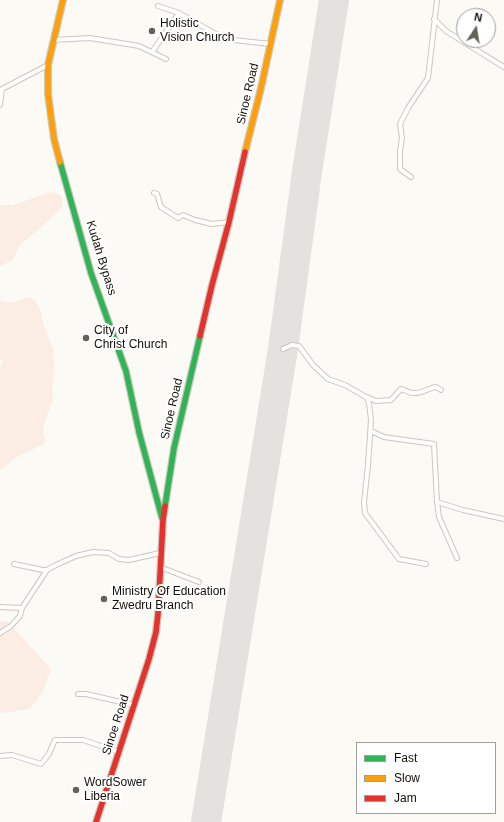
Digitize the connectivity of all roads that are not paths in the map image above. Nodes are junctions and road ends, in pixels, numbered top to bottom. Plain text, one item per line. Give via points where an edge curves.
1 (63, 0) edge
2 (280, 0) edge
3 (437, 0) edge
4 (158, 6) dead end
5 (179, 13) junction
6 (434, 19) junction
7 (53, 40) junction
8 (271, 44) junction
9 (152, 52) junction
10 (166, 58) dead end
11 (48, 65) junction
12 (504, 67) edge
13 (0, 105) edge
14 (411, 177) dead end
15 (154, 193) dead end
16 (229, 222) junction
17 (283, 349) dead end
18 (441, 390) dead end
19 (366, 397) junction
20 (371, 432) junction
21 (438, 502) junction
22 (504, 519) edge
23 (163, 520) junction
24 (160, 553) junction
25 (457, 558) dead end
26 (14, 564) dead end
27 (426, 564) dead end
28 (160, 567) junction
29 (46, 570) junction
30 (199, 582) dead end
31 (0, 607) edge
32 (22, 608) junction
33 (0, 633) edge
34 (78, 694) dead end
35 (134, 705) junction
36 (119, 753) junction
37 (0, 756) edge
38 (96, 822) edge

1 - 7 main road, Kudah Bypass
2 - 8 main road, Sinoe Road
3 - 6 street
4 - 5 street
5 - 8 street via 221,38
5 - 9 street
6 - 12 street via 446,31
6 - 14 street via 428,78 400,124 400,169
7 - 9 street via 90,38 139,46
7 - 11 main road, Kudah Bypass
8 - 16 main road, Sinoe Road
9 - 10 street
11 - 13 street via 2,89
11 - 23 main road, Kudah Bypass via 48,94 54,138 91,273 127,370 139,431
15 - 16 street via 161,207 178,218 183,215 212,224
16 - 23 main road, Sinoe Road via 213,278 170,466
17 - 19 street via 292,345 299,346 313,365 328,379
18 - 19 street via 436,387 412,394 400,389 391,400 376,401
19 - 20 street via 369,403
20 - 21 street via 384,437 434,444
20 - 27 street via 365,513 399,559
21 - 22 street
21 - 25 street via 439,517
23 - 24 main road, Sinoe Road
24 - 28 main road, Sinoe Road
24 - 29 street via 129,560 119,559 109,553 93,552 76,556
26 - 29 street
28 - 30 street
28 - 35 main road, Sinoe Road via 156,632
29 - 32 street
31 - 32 street
32 - 33 street via 16,622
34 - 35 street
35 - 36 main road, Sinoe Road
36 - 37 street via 83,740 55,740 41,764 12,755
36 - 38 main road, Sinoe Road

